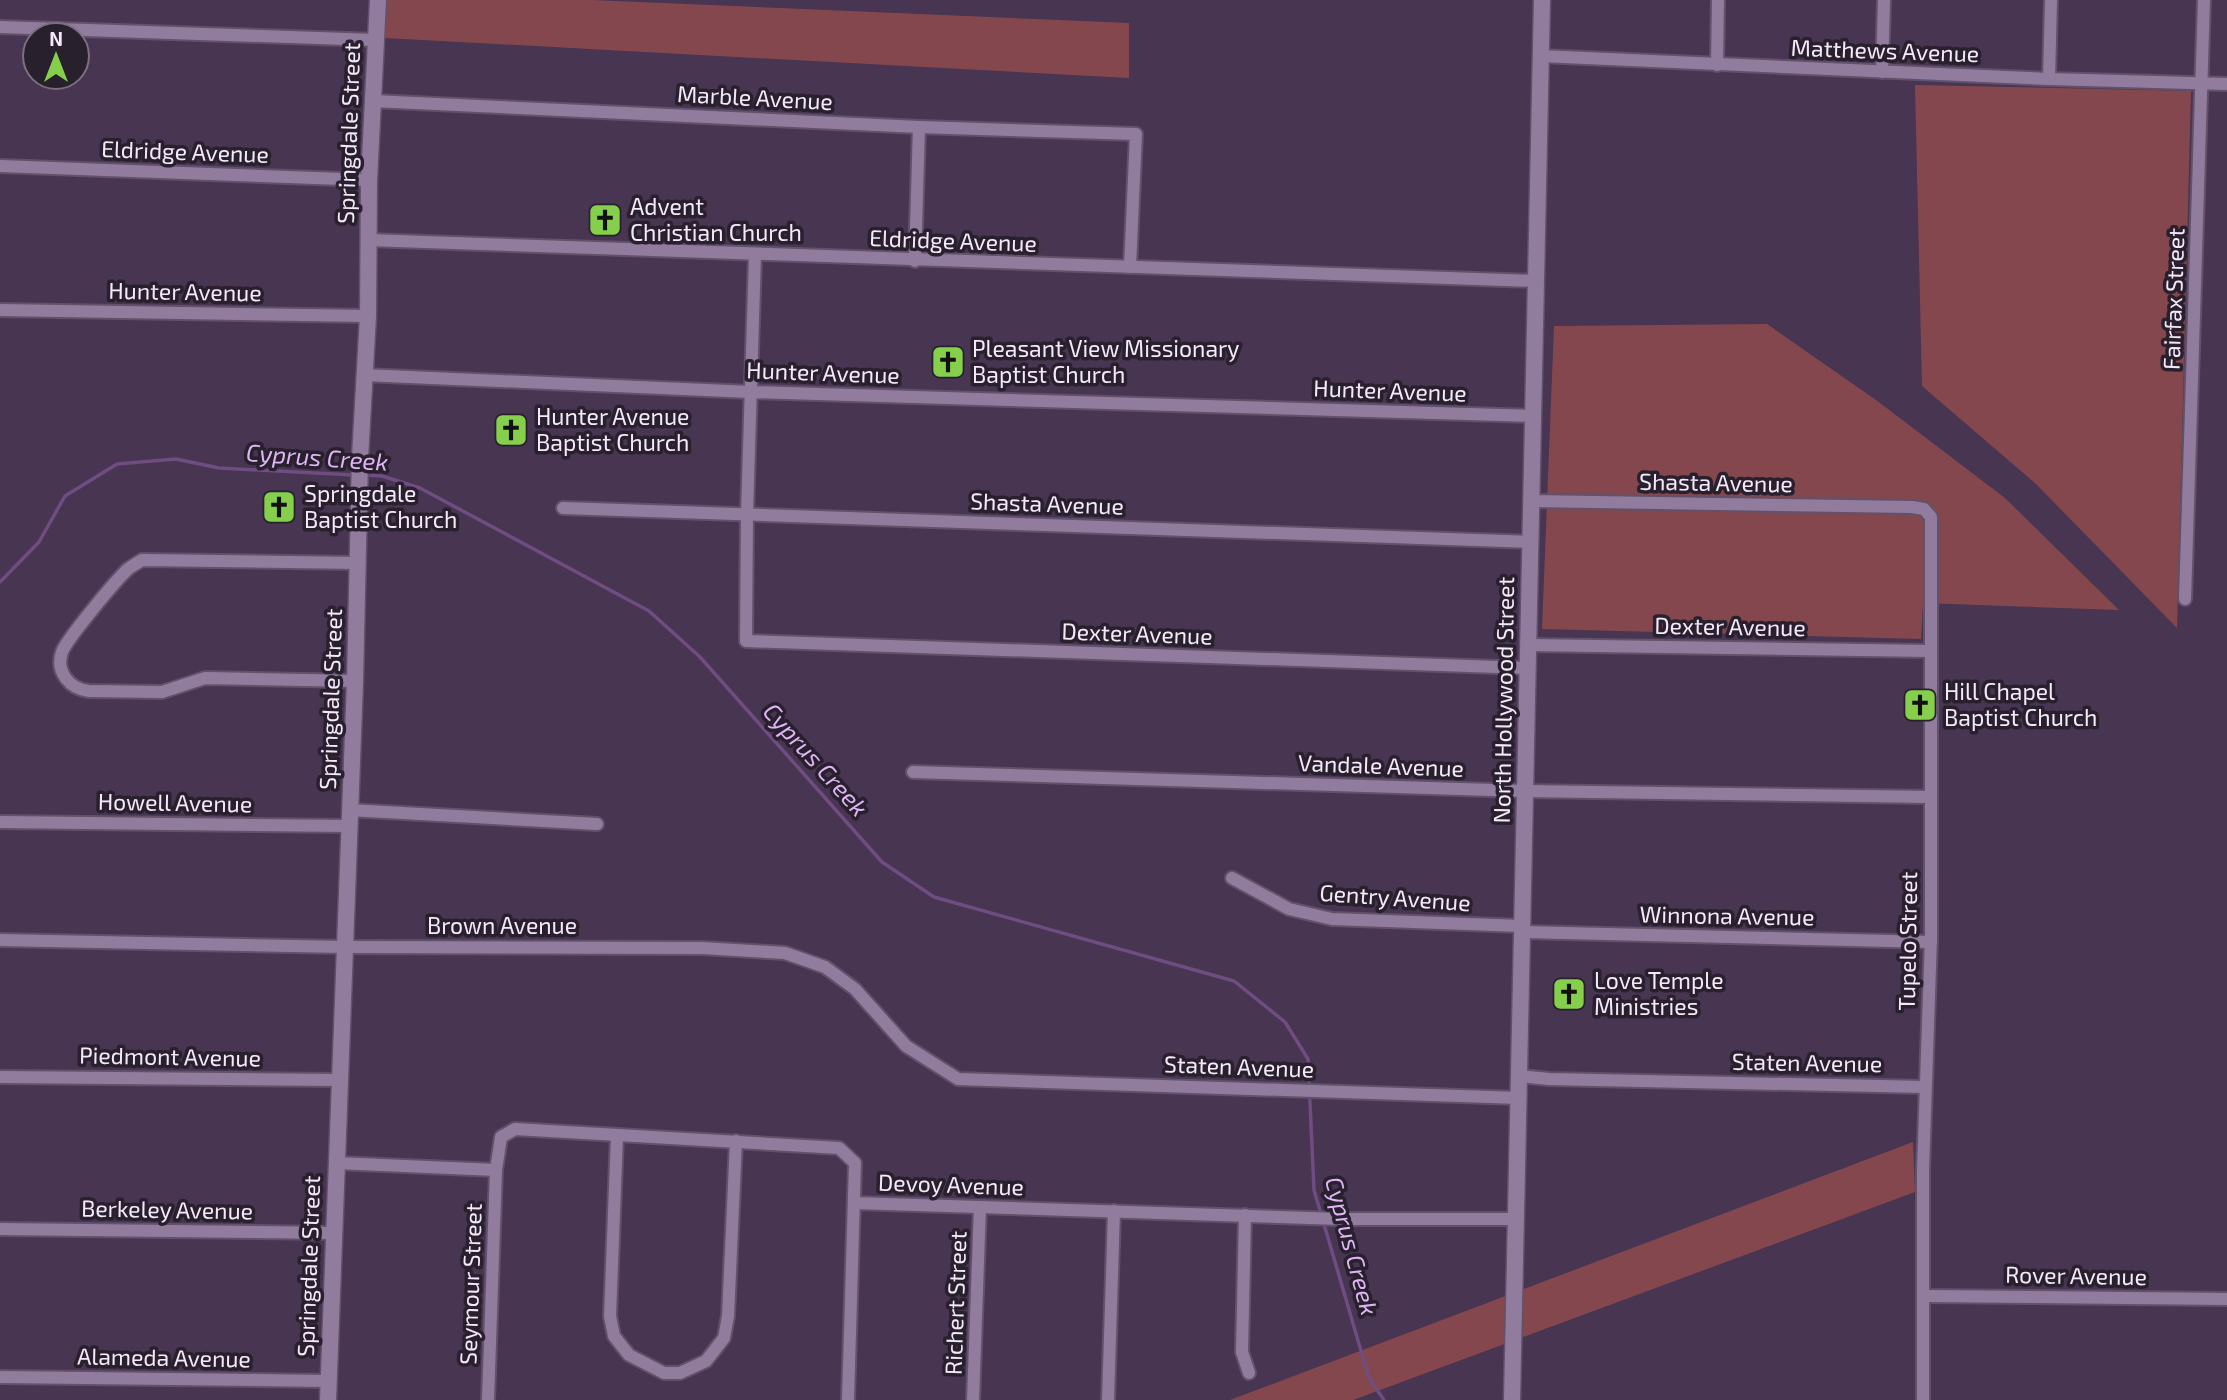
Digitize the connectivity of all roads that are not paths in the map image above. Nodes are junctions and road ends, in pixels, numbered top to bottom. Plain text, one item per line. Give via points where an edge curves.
1 (378, 0) edge
2 (1542, 0) edge
3 (1718, 0) edge
4 (1884, 0) edge
5 (2052, 0) edge
6 (2204, 0) edge
7 (0, 27) edge
8 (375, 40) junction
9 (1541, 57) junction
10 (1717, 65) junction
11 (1882, 72) junction
12 (2049, 79) junction
13 (2202, 83) junction
14 (2227, 84) edge
15 (373, 101) junction
16 (919, 127) junction
17 (0, 166) edge
18 (369, 180) junction
19 (369, 240) junction
20 (755, 255) junction
21 (915, 261) junction
22 (1130, 267) junction
23 (1535, 281) junction
24 (0, 310) edge
25 (368, 316) junction
26 (364, 375) junction
27 (751, 392) junction
28 (1533, 416) junction
29 (1531, 501) junction
30 (1900, 506) joint
31 (563, 508) dead end
32 (747, 514) junction
33 (1530, 542) junction
34 (358, 563) junction
35 (2185, 599) dead end
36 (1528, 645) junction
37 (1930, 651) junction
38 (1528, 668) junction
39 (355, 681) junction
40 (913, 772) dead end
41 (1524, 791) junction
42 (1931, 797) junction
43 (349, 818) junction
44 (0, 822) edge
45 (597, 824) dead end
46 (1232, 878) dead end
47 (1522, 929) junction
48 (0, 940) edge
49 (1931, 942) junction
50 (344, 947) junction
51 (1520, 1076) junction
52 (0, 1077) edge
53 (958, 1079) joint
54 (340, 1080) junction
55 (1925, 1087) junction
56 (1519, 1098) junction
57 (617, 1136) junction
58 (736, 1141) junction
59 (336, 1163) junction
60 (496, 1170) junction
61 (855, 1203) junction
62 (980, 1207) junction
63 (1114, 1211) junction
64 (1245, 1215) junction
65 (1516, 1220) junction
66 (0, 1229) edge
67 (333, 1233) junction
68 (1924, 1296) junction
69 (2227, 1299) edge
70 (1249, 1373) dead end
71 (0, 1377) edge
72 (328, 1381) junction
73 (328, 1400) edge
74 (488, 1400) edge
75 (848, 1400) edge
76 (974, 1400) edge
77 (1108, 1400) edge
78 (1513, 1400) edge
79 (1923, 1400) edge

1 - 8 main road, Springdale Street
2 - 9 main road, North Hollywood Street
3 - 10 street
4 - 11 street
5 - 12 street
6 - 13 street, Fairfax Street
7 - 8 street
8 - 15 main road, Springdale Street
9 - 10 street, Matthews Avenue
9 - 23 main road, North Hollywood Street
10 - 11 street, Matthews Avenue
11 - 12 street, Matthews Avenue
12 - 13 street, Matthews Avenue
13 - 14 street, Matthews Avenue
13 - 35 street, Fairfax Street
15 - 16 street, Marble Avenue
15 - 18 main road, Springdale Street
16 - 21 street
16 - 22 street, Marble Avenue via 1136,134
17 - 18 street, Eldridge Avenue
18 - 19 main road, Springdale Street
19 - 20 street, Eldridge Avenue
19 - 25 main road, Springdale Street
20 - 21 street, Eldridge Avenue
20 - 27 street
21 - 22 street, Eldridge Avenue
22 - 23 street, Eldridge Avenue
23 - 28 main road, North Hollywood Street
24 - 25 street, Hunter Avenue
25 - 26 main road, Springdale Street
26 - 27 street, Hunter Avenue
26 - 34 main road, Springdale Street
27 - 28 street, Hunter Avenue
27 - 32 street
28 - 29 main road, North Hollywood Street
29 - 30 street, Shasta Avenue
29 - 33 main road, North Hollywood Street
30 - 37 street, Tupelo Street via 1924,509 1933,523
31 - 32 street, Shasta Avenue
32 - 33 street, Shasta Avenue
32 - 38 street, Dexter Avenue via 746,641
33 - 36 main road, North Hollywood Street
34 - 39 main road, Springdale Street
34 - 39 street via 142,561 121,576 61,656 61,670 69,684 89,691 162,692 205,678
36 - 37 street, Dexter Avenue
36 - 38 main road, North Hollywood Street
37 - 42 street, Tupelo Street
38 - 41 main road, North Hollywood Street
39 - 43 main road, Springdale Street
40 - 41 street, Vandale Avenue
41 - 42 street, Vandale Avenue
41 - 47 main road, North Hollywood Street
42 - 49 street, Tupelo Street
43 - 44 street, Howell Avenue
43 - 45 street, Howell Avenue
43 - 50 main road, Springdale Street
46 - 47 street, Gentry Avenue via 1289,909 1332,919
47 - 49 street, Winnona Avenue
47 - 51 main road, North Hollywood Street
48 - 50 street, Brown Avenue
49 - 55 street, Tupelo Street
50 - 53 street, Brown Avenue via 702,948 785,953 835,974 855,989 906,1046
50 - 54 main road, Springdale Street
51 - 55 street, Staten Avenue
51 - 56 main road, North Hollywood Street
52 - 54 street, Piedmont Avenue
53 - 56 street, Staten Avenue
54 - 59 main road, Springdale Street
55 - 68 street, Tupelo Street
56 - 65 main road, North Hollywood Street
57 - 58 street, Devoy Avenue
57 - 58 street via 610,1316 614,1336 629,1355 664,1373 680,1373 706,1361 724,1338
57 - 60 street, Devoy Avenue via 515,1129 500,1137
58 - 61 street, Devoy Avenue via 839,1148 855,1163
59 - 60 street
59 - 67 main road, Springdale Street
60 - 74 street, Seymour Street
61 - 62 street, Devoy Avenue
61 - 75 street
62 - 63 street, Devoy Avenue
62 - 76 street, Richert Street
63 - 64 street, Devoy Avenue
63 - 77 street
64 - 65 street, Devoy Avenue
64 - 70 street via 1242,1352
65 - 78 main road, North Hollywood Street
66 - 67 street, Berkeley Avenue
67 - 72 main road, Springdale Street
68 - 69 street, Rover Avenue
68 - 79 street, Tupelo Street
71 - 72 street, Alameda Avenue
72 - 73 main road, Springdale Street

